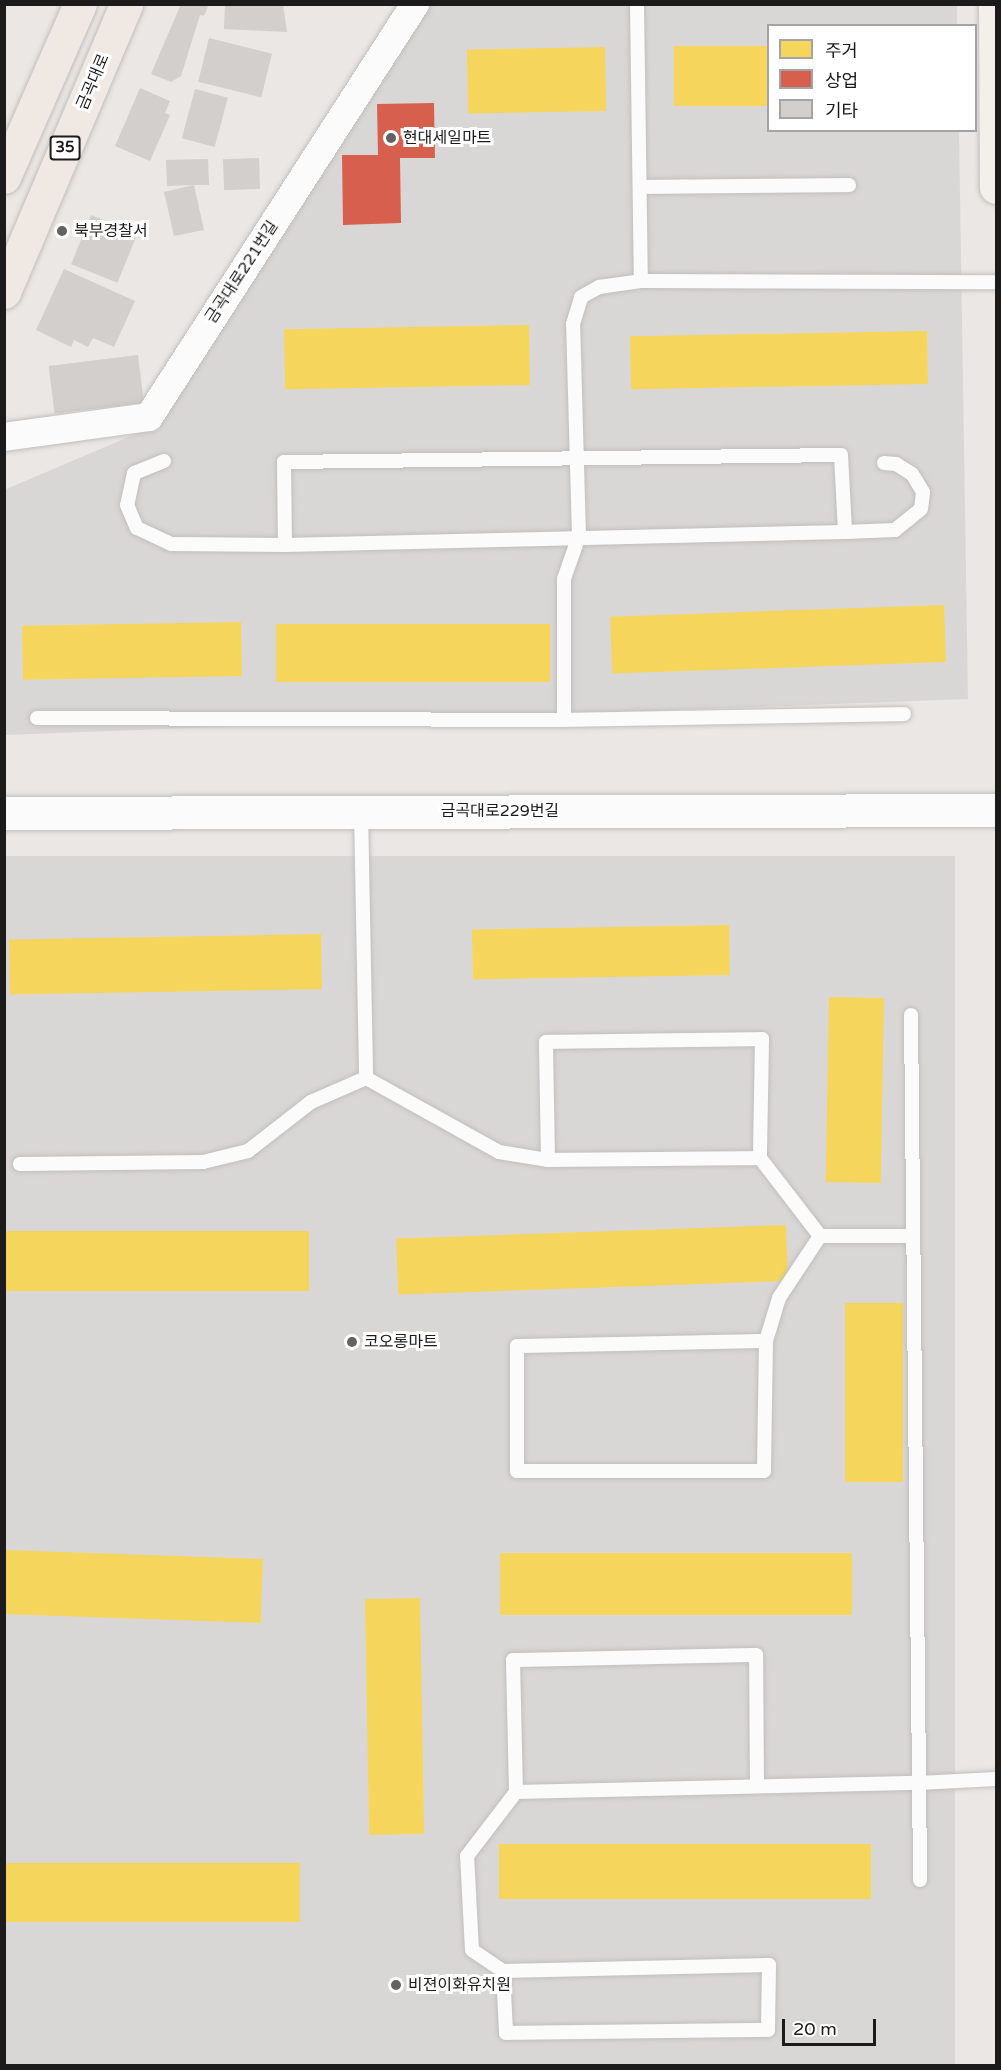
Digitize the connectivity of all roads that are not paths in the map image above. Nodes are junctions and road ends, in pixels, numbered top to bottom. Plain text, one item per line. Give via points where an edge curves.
1 (80, 4) edge
2 (126, 4) edge
3 (414, 4) edge
4 (637, 4) edge
5 (996, 7) edge
6 (4, 177) edge
7 (849, 185) dead end
8 (640, 187) junction
9 (996, 187) edge
10 (641, 280) junction
11 (996, 282) edge
12 (4, 292) edge
13 (4, 437) edge
14 (577, 460) junction
15 (165, 461) dead end
16 (884, 463) dead end
17 (845, 532) junction
18 (579, 536) junction
19 (285, 545) junction
20 (904, 714) dead end
21 (37, 718) dead end
22 (564, 720) junction
23 (996, 810) edge
24 (361, 812) junction
25 (4, 813) edge
26 (911, 1015) dead end
27 (366, 1078) junction
28 (760, 1158) junction
29 (548, 1160) junction
30 (20, 1164) dead end
31 (820, 1236) junction
32 (910, 1236) junction
33 (766, 1341) junction
34 (996, 1779) edge
35 (919, 1783) junction
36 (757, 1786) junction
37 (516, 1792) junction
38 (920, 1880) dead end
39 (503, 1971) junction

1 - 6 main road, 35
2 - 12 main road, 금곡대로 / 35
3 - 13 street, 금곡대로221번길 via 149,417
4 - 8 lane
5 - 9 main road
7 - 8 lane
8 - 10 lane
10 - 11 lane
10 - 14 lane via 599,287 581,297 573,324
14 - 17 lane via 841,455
14 - 18 lane
14 - 19 lane via 284,462
15 - 19 lane via 134,473 127,505 137,528 172,544
16 - 17 lane via 896,464 912,474 922,492 921,509 895,530
17 - 18 lane
18 - 19 lane
18 - 22 lane via 564,579
20 - 22 lane
21 - 22 lane
23 - 24 street, 금곡대로229번길
24 - 25 street, 금곡대로229번길
24 - 27 lane
26 - 32 lane
27 - 29 lane via 499,1152
27 - 30 lane via 311,1102 248,1151 203,1162
28 - 29 lane
28 - 29 lane via 762,1039 546,1042
28 - 31 lane
31 - 32 lane
31 - 33 lane via 779,1298
32 - 35 lane
33 - 33 lane via 764,1471 517,1471 517,1346
34 - 35 lane
35 - 36 lane
35 - 38 lane
36 - 37 lane
36 - 37 lane via 756,1654 513,1660
37 - 39 lane via 467,1856 472,1950
39 - 39 lane via 769,1965 768,2030 506,2033

